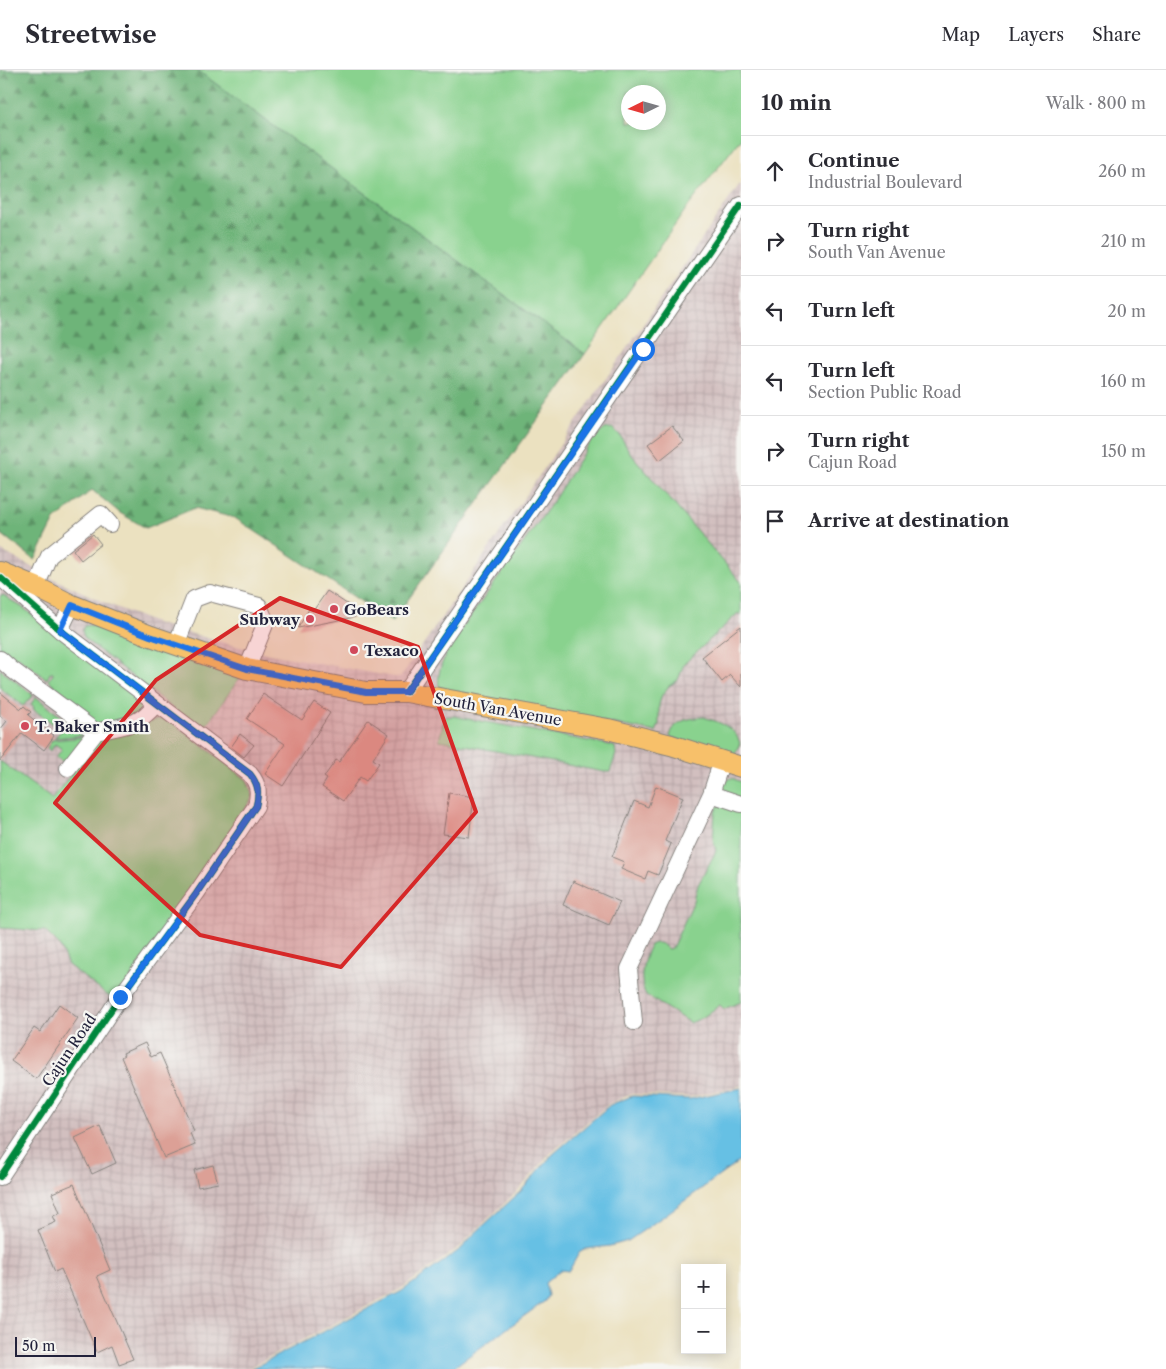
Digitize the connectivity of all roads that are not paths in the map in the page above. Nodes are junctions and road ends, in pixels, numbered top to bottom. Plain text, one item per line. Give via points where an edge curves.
1 (741, 205) edge
2 (110, 524) dead end
3 (0, 572) edge
4 (0, 577) edge
5 (36, 586) junction
6 (72, 605) junction
7 (60, 630) junction
8 (176, 645) junction
9 (0, 658) edge
10 (247, 669) junction
11 (406, 692) junction
12 (156, 704) junction
13 (96, 732) junction
14 (722, 760) junction
15 (741, 767) edge
16 (68, 768) dead end
17 (711, 794) junction
18 (741, 804) edge
19 (634, 1022) dead end
20 (0, 1177) edge

1 - 11 street
2 - 5 street via 101,514 49,556
3 - 5 main road, South Van Avenue
4 - 7 street
5 - 6 main road, South Van Avenue
6 - 7 street
6 - 8 main road, South Van Avenue
7 - 12 street
8 - 10 main road, South Van Avenue
8 - 10 street via 194,599 210,593 258,606 266,622
9 - 13 street via 11,670
10 - 11 main road, South Van Avenue via 366,692
11 - 14 main road, South Van Avenue via 608,729
12 - 13 street via 145,717 132,724
12 - 20 street, Cajun Road via 250,774 259,790 256,806 120,997
13 - 16 street
14 - 15 main road, South Van Avenue
14 - 17 street
17 - 18 street
17 - 19 street via 629,969

